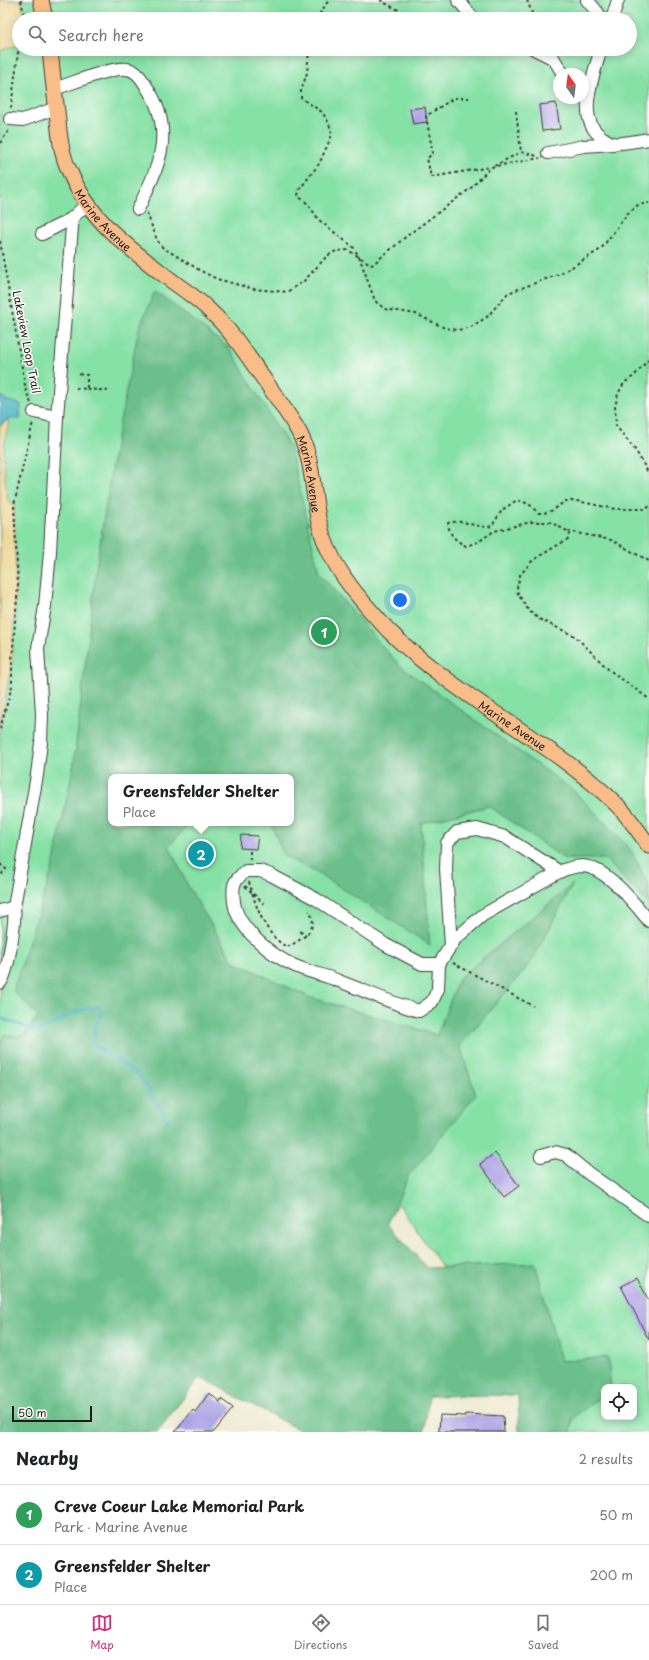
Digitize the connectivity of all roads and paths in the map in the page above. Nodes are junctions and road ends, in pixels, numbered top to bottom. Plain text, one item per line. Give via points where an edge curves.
1 (21, 0) edge
2 (41, 0) edge
3 (329, 0) edge
4 (380, 0) edge
5 (458, 0) edge
6 (527, 0) edge
7 (587, 0) edge
8 (618, 0) edge
9 (24, 12) edge
10 (44, 12) edge
11 (321, 12) edge
12 (407, 12) edge
13 (468, 12) edge
14 (532, 12) edge
15 (596, 12) edge
16 (614, 12) edge
17 (18, 56) edge
18 (51, 56) edge
19 (308, 56) edge
20 (548, 56) edge
21 (598, 56) edge
22 (559, 68) edge
23 (54, 89) junction
24 (469, 98) dead end
25 (56, 108) junction
26 (516, 111) dead end
27 (10, 119) junction
28 (593, 128) junction
29 (649, 139) edge
30 (0, 143) edge
31 (613, 144) junction
32 (584, 146) junction
33 (522, 152) junction
34 (548, 153) dead end
35 (491, 167) junction
36 (649, 203) edge
37 (88, 204) junction
38 (138, 208) joint
39 (71, 220) junction
40 (42, 234) dead end
41 (0, 241) edge
42 (357, 255) junction
43 (649, 359) edge
44 (77, 374) dead end
45 (76, 388) dead end
46 (87, 389) junction
47 (111, 391) dead end
48 (34, 412) junction
49 (57, 417) junction
50 (649, 474) edge
51 (649, 506) edge
52 (567, 531) junction
53 (649, 561) edge
54 (649, 699) edge
55 (0, 729) edge
56 (649, 846) edge
57 (250, 849) dead end
58 (0, 864) edge
59 (250, 871) junction
60 (560, 872) junction
61 (0, 876) edge
62 (238, 877) junction
63 (252, 894) junction
64 (264, 904) dead end
65 (14, 907) junction
66 (0, 911) edge
67 (309, 911) dead end
68 (649, 921) edge
69 (300, 931) dead end
70 (306, 936) junction
71 (451, 945) junction
72 (441, 961) junction
73 (0, 983) edge
74 (533, 1006) dead end
75 (541, 1156) dead end
76 (649, 1216) edge

1 - 9 path
2 - 10 main road
3 - 11 path
4 - 12 path
5 - 13 street
6 - 14 path
7 - 15 street
8 - 16 street
17 - 27 path
18 - 23 main road, Marine Avenue
19 - 42 path via 301,98 322,112 329,123 332,135 318,164 299,190 298,196 308,204 319,220 354,248
20 - 22 street via 554,59
21 - 28 street via 587,100 588,116
23 - 25 main road, Marine Avenue
23 - 38 street via 122,68 134,71 143,80 157,108 162,126 163,145 158,164
24 - 35 path via 454,98 426,116 432,154 427,158 430,174 431,177
25 - 27 street via 23,120
25 - 37 main road, Marine Avenue via 65,161
26 - 33 path
27 - 30 path via 8,132
28 - 31 street via 597,134
28 - 32 street via 593,134
29 - 31 street
31 - 32 street
32 - 34 street
33 - 35 path
33 - 35 path via 544,158
35 - 42 path via 472,188 372,265
36 - 42 path via 638,205 628,213 600,249 562,273 508,293 487,317 471,327 458,330 445,328 416,314 385,310 375,301
37 - 39 street
37 - 56 main road, Marine Avenue via 114,236 207,307 242,346 299,430 311,467 318,518 325,544 336,566 353,590 391,633 424,663 592,783 618,807
38 - 42 path via 146,211 156,240 162,247 201,272 254,289 287,292 304,281 327,256 336,251 348,250
39 - 40 street
39 - 49 street
41 - 48 path, Lakeview Loop Trail via 26,391
43 - 50 path via 624,383 615,407 616,426 636,451
44 - 46 path via 87,375
45 - 46 path
46 - 47 path
48 - 49 street
48 - 55 path via 14,505 18,585 12,686
49 - 65 street via 50,552 38,648 41,743
51 - 52 path via 647,509 615,509 564,500 544,514 517,500 502,510 492,526 486,528 467,522 448,523 455,540 466,546 478,542 494,531 531,522 550,522
52 - 53 path via 611,540
52 - 54 path via 570,537 568,540 533,560 520,575 518,594 529,611 575,636 608,669
57 - 59 path
58 - 61 path via 6,869
59 - 62 street
59 - 63 path
59 - 72 street via 271,875 316,899 386,946 422,964
60 - 68 street via 583,866 593,869 626,893
60 - 71 street via 483,915
60 - 71 street via 505,837 476,829 457,832 447,843 446,869
62 - 63 path
62 - 72 street via 232,887 234,905 243,925 267,948 294,966 419,1011 432,1002 438,989
63 - 64 path
63 - 70 path via 263,921 280,944 287,947
65 - 66 street
65 - 73 street via 8,961 5,976
67 - 70 path via 313,917 312,927
69 - 70 path
71 - 72 street
72 - 74 path
75 - 76 street via 555,1152 566,1155

